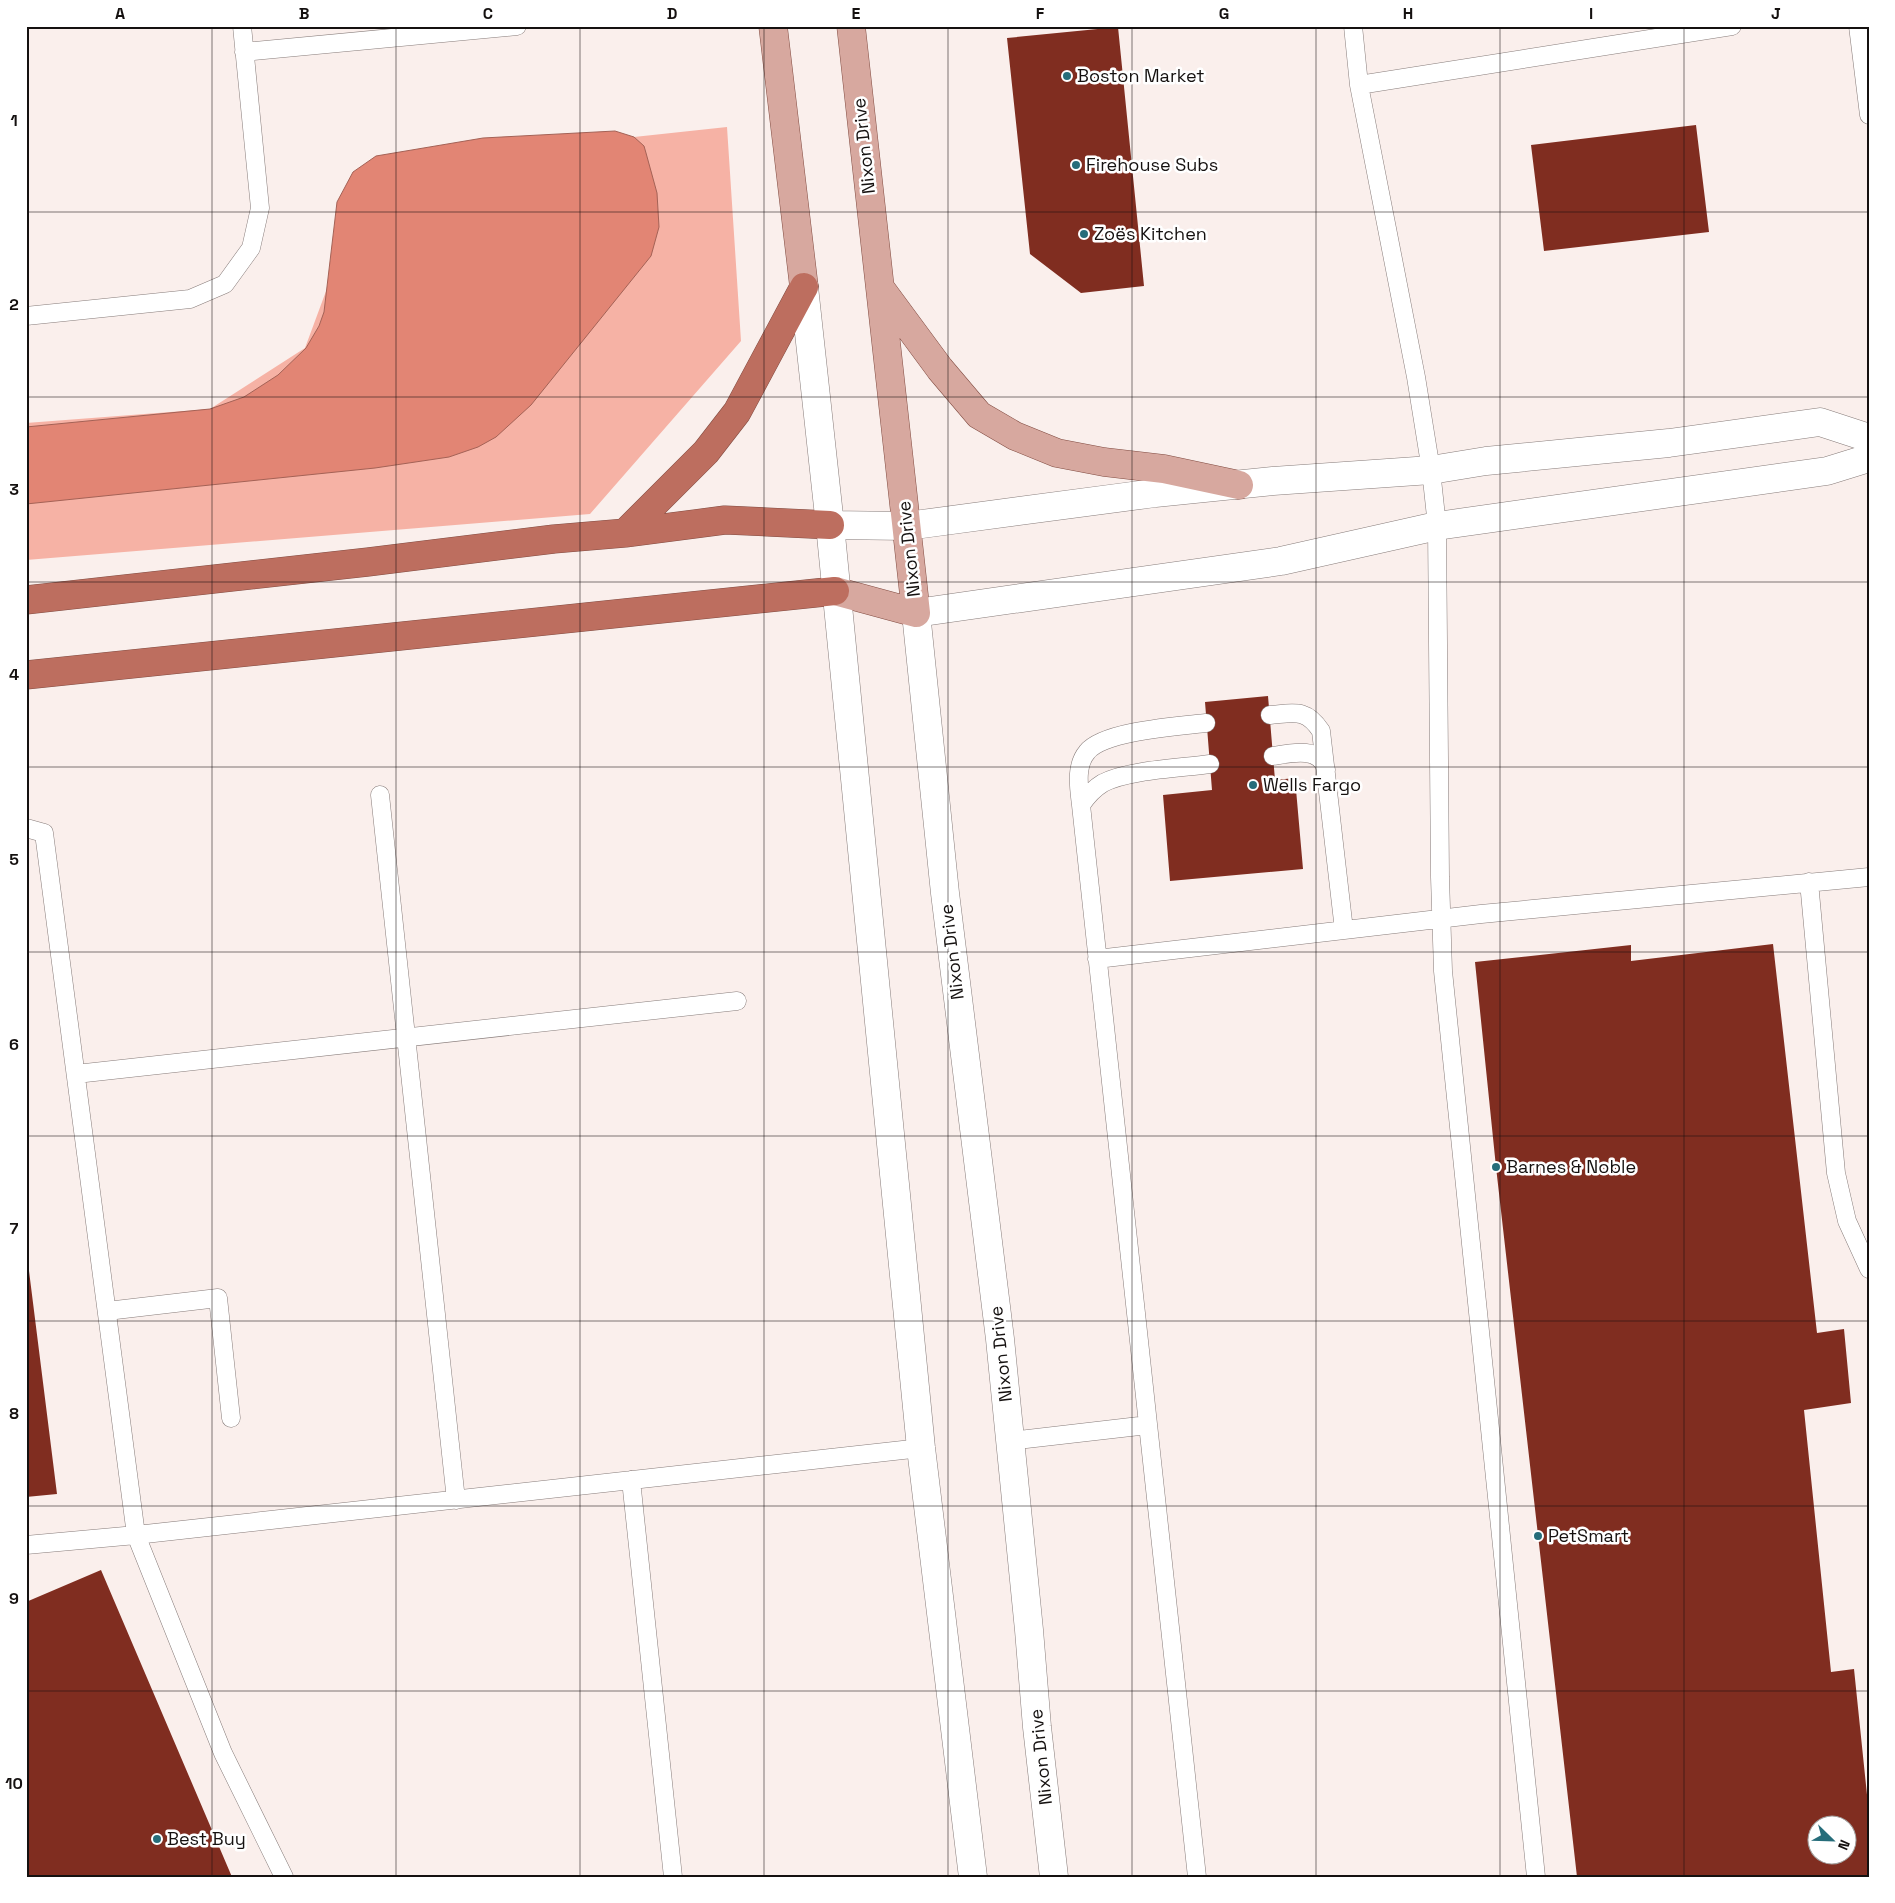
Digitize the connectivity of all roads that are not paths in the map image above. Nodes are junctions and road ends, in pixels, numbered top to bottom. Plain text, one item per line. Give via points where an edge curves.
1 (242, 26) edge
2 (517, 26) edge
3 (773, 26) edge
4 (851, 26) edge
5 (1353, 26) edge
6 (1732, 26) edge
7 (1858, 26) edge
8 (244, 52) junction
9 (1359, 85) junction
10 (1869, 115) edge
11 (804, 287) junction
12 (879, 287) junction
13 (26, 316) edge
14 (1869, 438) edge
15 (1869, 458) edge
16 (1431, 470) junction
17 (1239, 485) junction
18 (830, 524) junction
19 (907, 526) junction
20 (1437, 526) junction
21 (626, 533) junction
22 (835, 591) junction
23 (26, 600) edge
24 (916, 613) junction
25 (26, 675) edge
26 (1270, 715) dead end
27 (1206, 723) dead end
28 (1273, 756) dead end
29 (1210, 764) dead end
30 (1328, 780) junction
31 (380, 796) dead end
32 (1082, 811) junction
33 (26, 828) edge
34 (1869, 877) edge
35 (1809, 882) junction
36 (1442, 919) junction
37 (1344, 930) junction
38 (1097, 959) junction
39 (737, 1001) dead end
40 (406, 1037) junction
41 (76, 1074) junction
42 (1869, 1269) edge
43 (107, 1311) junction
44 (231, 1418) dead end
45 (1148, 1425) junction
46 (1010, 1441) junction
47 (922, 1448) junction
48 (631, 1480) junction
49 (456, 1500) junction
50 (136, 1535) junction
51 (26, 1545) edge
52 (284, 1877) edge
53 (673, 1877) edge
54 (973, 1877) edge
55 (1054, 1877) edge
56 (1197, 1877) edge
57 (1536, 1877) edge

1 - 8 lane
2 - 8 lane
3 - 11 main road
4 - 12 main road, Nixon Drive
5 - 9 lane
6 - 9 lane
7 - 10 lane
8 - 13 lane via 260,208 250,248 225,284 190,299
9 - 16 lane
11 - 18 street
11 - 21 highway via 737,412 706,452
12 - 17 main road via 940,370 979,415 1014,436 1056,453 1164,469
12 - 19 main road, Nixon Drive
14 - 16 street via 1820,422
15 - 20 street via 1827,471
16 - 17 street
16 - 20 lane
17 - 19 street
18 - 19 street
18 - 21 highway via 725,520
18 - 22 street
19 - 24 main road, Nixon Drive
20 - 24 street via 1281,561
20 - 36 lane
21 - 23 highway
22 - 24 main road
22 - 25 highway
22 - 47 street
24 - 46 street, Nixon Drive via 945,893
26 - 30 lane via 1296,712 1316,723 1321,731
27 - 32 lane via 1124,734 1101,742 1087,752 1080,768
28 - 30 lane via 1306,752 1320,758
29 - 32 lane via 1121,777 1104,783 1089,793
30 - 37 lane
31 - 40 lane
32 - 38 lane
33 - 41 lane via 44,833
34 - 35 lane
35 - 36 lane
35 - 42 lane via 1836,1173 1847,1221
36 - 37 lane
36 - 57 lane via 1445,990
37 - 38 lane
38 - 45 lane
39 - 40 lane
40 - 41 lane
40 - 49 lane
41 - 43 lane
43 - 44 lane via 218,1298
43 - 50 lane
45 - 46 lane
45 - 56 lane
46 - 55 street, Nixon Drive
47 - 48 lane
47 - 54 street
48 - 49 lane
48 - 53 lane
49 - 50 lane
50 - 51 lane
50 - 52 lane via 224,1752

